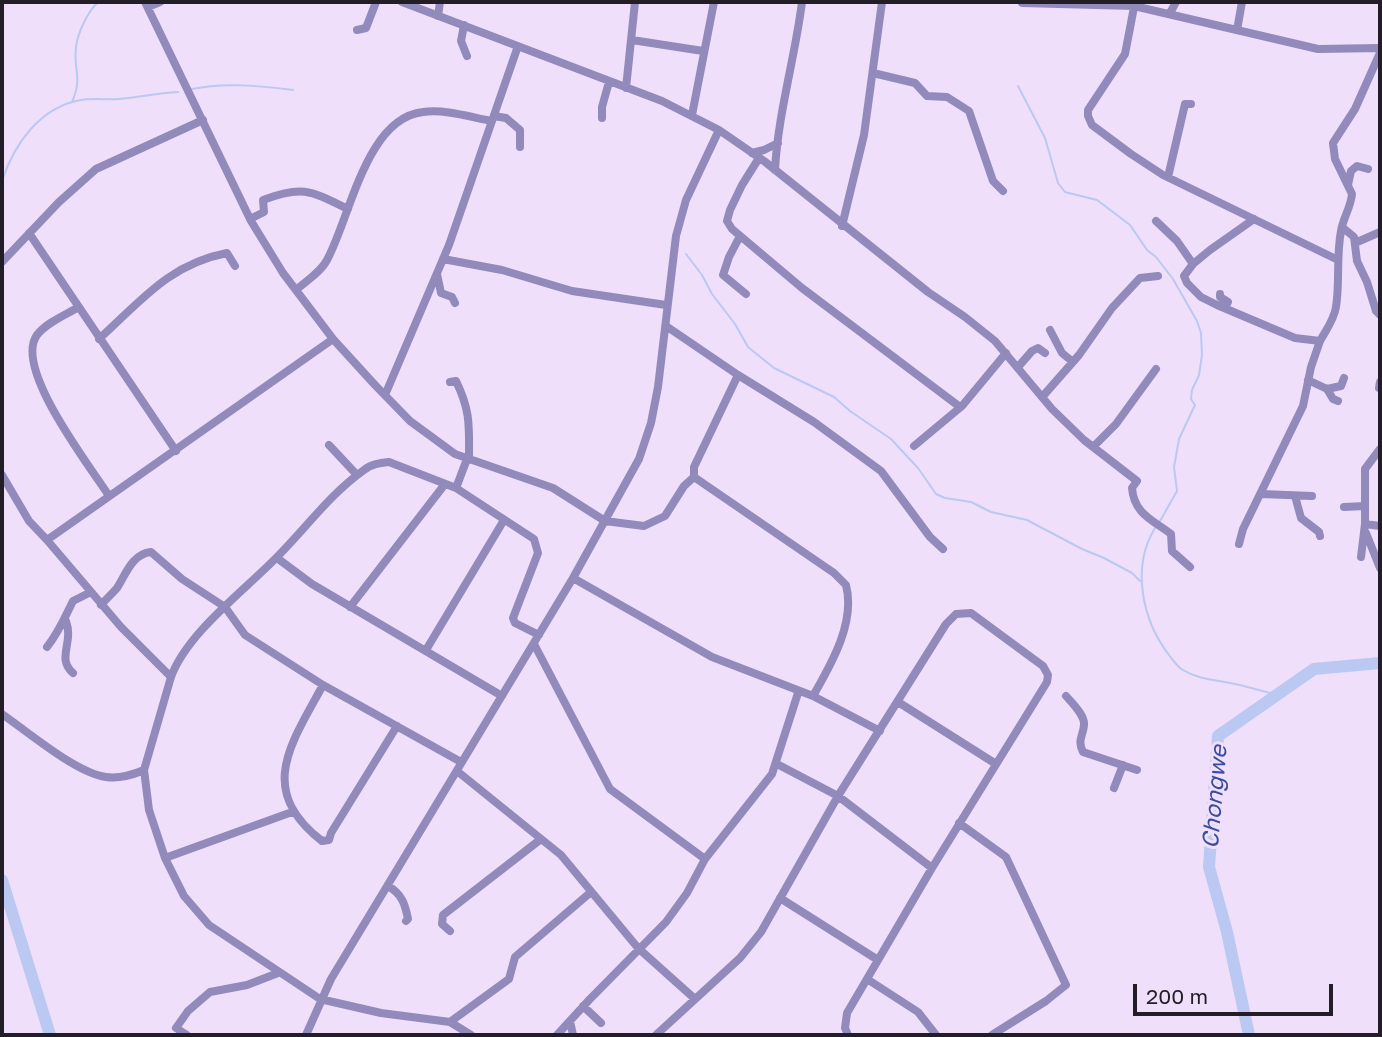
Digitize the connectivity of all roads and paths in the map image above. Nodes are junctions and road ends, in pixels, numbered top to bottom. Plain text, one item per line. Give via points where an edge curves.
1 (160, 2) edge
2 (376, 2) edge
3 (402, 2) edge
4 (440, 2) edge
5 (635, 2) edge
6 (714, 2) edge
7 (802, 2) edge
8 (882, 2) edge
9 (1175, 2) edge
10 (1242, 2) edge
11 (1022, 3) edge
12 (146, 4) edge
13 (1135, 4) edge
14 (1170, 13) junction
15 (439, 16) junction
16 (464, 25) junction
17 (357, 30) dead end
18 (1237, 30) junction
19 (632, 40) junction
20 (519, 46) junction
21 (703, 51) junction
22 (1380, 51) edge
23 (467, 56) dead end
24 (873, 73) junction
25 (609, 82) junction
26 (626, 88) junction
27 (1191, 104) dead end
28 (692, 115) junction
29 (493, 118) junction
30 (602, 118) dead end
31 (203, 120) junction
32 (719, 130) junction
33 (778, 143) junction
34 (520, 147) dead end
35 (756, 155) junction
36 (1368, 169) dead end
37 (775, 170) junction
38 (1168, 177) junction
39 (1348, 185) junction
40 (1003, 191) dead end
41 (348, 209) junction
42 (250, 219) junction
43 (1254, 219) junction
44 (1156, 221) dead end
45 (842, 226) junction
46 (1342, 227) junction
47 (1380, 232) edge
48 (29, 233) junction
49 (740, 236) junction
50 (1355, 243) junction
51 (443, 259) junction
52 (1336, 259) junction
53 (2, 262) edge
54 (1193, 264) junction
55 (235, 266) dead end
56 (436, 275) junction
57 (1158, 276) dead end
58 (296, 290) junction
59 (1220, 293) dead end
60 (746, 294) dead end
61 (455, 303) dead end
62 (666, 305) junction
63 (77, 308) junction
64 (1225, 308) junction
65 (1380, 314) edge
66 (666, 326) junction
67 (1050, 330) dead end
68 (99, 339) junction
69 (333, 340) junction
70 (1320, 341) junction
71 (1006, 353) junction
72 (1045, 353) dead end
73 (1073, 362) junction
74 (1017, 367) junction
75 (1156, 369) dead end
76 (738, 375) junction
77 (1344, 378) dead end
78 (1308, 380) junction
79 (450, 382) dead end
80 (1326, 389) junction
81 (384, 395) junction
82 (1043, 396) junction
83 (1338, 401) dead end
84 (960, 407) junction
85 (329, 445) dead end
86 (914, 446) dead end
87 (1094, 446) junction
88 (1380, 449) edge
89 (176, 451) junction
90 (468, 459) junction
91 (2, 475) edge
92 (357, 475) junction
93 (694, 477) junction
94 (445, 484) junction
95 (456, 488) junction
96 (1261, 494) junction
97 (109, 496) junction
98 (1295, 496) junction
99 (1312, 496) dead end
100 (1365, 506) junction
101 (1344, 507) dead end
102 (503, 520) junction
103 (605, 521) junction
104 (1365, 526) junction
105 (1380, 526) edge
106 (1320, 536) dead end
107 (47, 540) junction
108 (1239, 544) dead end
109 (943, 549) dead end
110 (1362, 557) dead end
111 (277, 558) junction
112 (1190, 567) dead end
113 (1380, 568) edge
114 (573, 578) junction
115 (91, 592) junction
116 (102, 605) junction
117 (225, 607) junction
118 (351, 607) junction
119 (66, 621) junction
120 (539, 635) junction
121 (534, 644) junction
122 (47, 647) dead end
123 (426, 650) junction
124 (73, 673) dead end
125 (171, 677) junction
126 (323, 685) junction
127 (798, 693) junction
128 (502, 696) junction
129 (813, 696) junction
130 (1066, 696) dead end
131 (898, 702) junction
132 (2, 714) edge
133 (397, 726) junction
134 (880, 731) junction
135 (776, 764) junction
136 (996, 764) junction
137 (1124, 765) junction
138 (459, 767) junction
139 (144, 770) junction
140 (1137, 770) dead end
141 (1114, 788) dead end
142 (838, 796) junction
143 (292, 812) junction
144 (959, 823) junction
145 (541, 839) junction
146 (165, 858) junction
147 (705, 859) junction
148 (932, 868) junction
149 (388, 886) junction
150 (591, 891) junction
151 (780, 898) junction
152 (406, 921) dead end
153 (450, 931) dead end
154 (638, 948) junction
155 (878, 960) junction
156 (278, 973) junction
157 (867, 979) junction
158 (320, 999) junction
159 (695, 999) junction
160 (583, 1006) junction
161 (570, 1021) junction
162 (450, 1022) junction
163 (601, 1023) dead end
164 (187, 1035) edge
165 (306, 1035) edge
166 (471, 1035) edge
167 (557, 1035) edge
168 (573, 1035) edge
169 (656, 1035) edge
170 (848, 1035) edge
171 (936, 1035) edge
172 (992, 1035) edge

1 - 12 street
2 - 17 street via 366,28
3 - 15 street
4 - 15 street
5 - 19 street
6 - 21 street
7 - 33 street
8 - 24 street
9 - 14 street
10 - 18 street
11 - 13 street
12 - 31 street
13 - 14 street
13 - 38 street via 1125,54 1088,116 1101,132
14 - 18 street
15 - 16 street
16 - 20 street
16 - 23 street via 461,41
18 - 22 street via 1318,50
19 - 21 street
19 - 26 street
20 - 25 street
20 - 29 street
21 - 28 street
22 - 39 street via 1333,143
24 - 40 street via 915,83 928,96 947,97 969,111 993,181
24 - 45 street
25 - 26 street
25 - 30 street
26 - 28 street
27 - 38 street via 1185,104
28 - 32 street
29 - 34 street via 506,118 520,130
29 - 41 street via 430,111 405,116 384,135
29 - 51 street
31 - 42 street
31 - 48 street via 96,169
32 - 35 street
32 - 62 street via 686,201
33 - 35 street
33 - 37 street
35 - 37 street
35 - 49 street via 727,221
36 - 39 street via 1357,166
37 - 45 street
38 - 43 street
39 - 46 street via 1352,200
41 - 42 street via 313,191 294,191 263,200 264,212
41 - 58 street via 325,263
42 - 58 street
43 - 52 street
43 - 54 street
44 - 54 street
45 - 71 street
46 - 50 street
46 - 52 street
47 - 50 street
48 - 53 street
48 - 63 street
49 - 60 street via 723,275
49 - 84 street
50 - 65 street via 1357,261
51 - 56 street
51 - 62 street via 502,270 572,291
52 - 70 street via 1336,309
54 - 64 street via 1184,276 1187,283 1201,297
55 - 68 street via 227,253 191,263 143,296
56 - 61 street via 441,293
56 - 81 street
57 - 73 street via 1140,278 1111,308
58 - 69 street
59 - 64 street via 1228,302
62 - 66 street
63 - 68 street
63 - 97 street via 38,334 33,365 63,428
64 - 70 street via 1294,338
66 - 76 street
66 - 103 street via 651,423 639,459
67 - 73 street via 1062,353
68 - 89 street
69 - 81 street
69 - 89 street
70 - 78 street
71 - 74 street
71 - 84 street
72 - 74 street via 1038,348 1032,351
73 - 82 street
74 - 82 street
75 - 87 street
76 - 93 street via 694,467
76 - 109 street via 881,471
77 - 80 street via 1341,386
78 - 80 street
78 - 96 street via 1303,407
79 - 90 street via 456,381 466,402
80 - 83 street
81 - 90 street via 411,421
82 - 87 street
84 - 86 street
85 - 92 street
87 - 112 street via 1137,481 1132,488 1135,503 1149,520 1171,534 1172,551
88 - 100 street via 1366,469
89 - 97 street
90 - 95 street
90 - 103 street via 553,488
91 - 107 street via 29,521
92 - 94 street via 389,462
92 - 111 street
93 - 103 street via 665,516 644,526
93 - 129 street via 834,573 846,586 846,619 832,662
94 - 95 street
94 - 118 street
95 - 102 street
96 - 98 street
96 - 108 street
97 - 107 street
98 - 99 street
98 - 106 street via 1301,518
100 - 101 street
100 - 104 street
102 - 120 street via 538,545 513,618
102 - 123 street
103 - 114 street
104 - 105 street
104 - 110 street
104 - 113 street
107 - 115 street
111 - 117 street
111 - 118 street
114 - 120 street
114 - 127 street via 712,657
115 - 116 street
115 - 119 street via 73,601
116 - 117 street via 136,559 151,552
116 - 125 street
117 - 125 street via 185,650
117 - 126 street via 245,635
118 - 123 street
119 - 122 street
119 - 124 street via 70,631 64,658
120 - 121 street
121 - 128 street
121 - 147 street via 610,789
123 - 128 street
125 - 139 street
126 - 133 street
126 - 143 street via 289,753 284,781
127 - 129 street
127 - 135 street
128 - 138 street
129 - 134 street
130 - 137 street via 1084,724 1078,741 1083,752
131 - 134 street
131 - 136 street
131 - 136 street via 946,624 956,614 971,614 1026,652 1048,675
132 - 139 street via 84,771 125,777
133 - 138 street
133 - 143 street via 329,840 322,841
134 - 142 street
135 - 142 street
135 - 147 street
136 - 144 street
137 - 140 street
137 - 141 street
138 - 145 street
138 - 149 street
139 - 146 street via 149,810
142 - 148 street
142 - 151 street
143 - 146 street
144 - 148 street
144 - 172 street via 1006,858 1066,985
145 - 150 street
145 - 153 street via 443,915 442,923
146 - 156 street via 184,896 209,925
147 - 154 street via 666,922
148 - 155 street
149 - 152 street via 405,902
149 - 158 street
150 - 154 street
150 - 162 street via 515,957 509,979
151 - 155 street
151 - 159 street via 740,958
154 - 159 street
154 - 160 street
155 - 157 street
156 - 158 street
156 - 164 street via 210,992 176,1028
157 - 170 street via 846,1013
157 - 171 street via 918,1012
158 - 162 street
158 - 165 street
159 - 169 street
160 - 161 street
160 - 163 street
161 - 167 street
161 - 168 street
162 - 166 street

